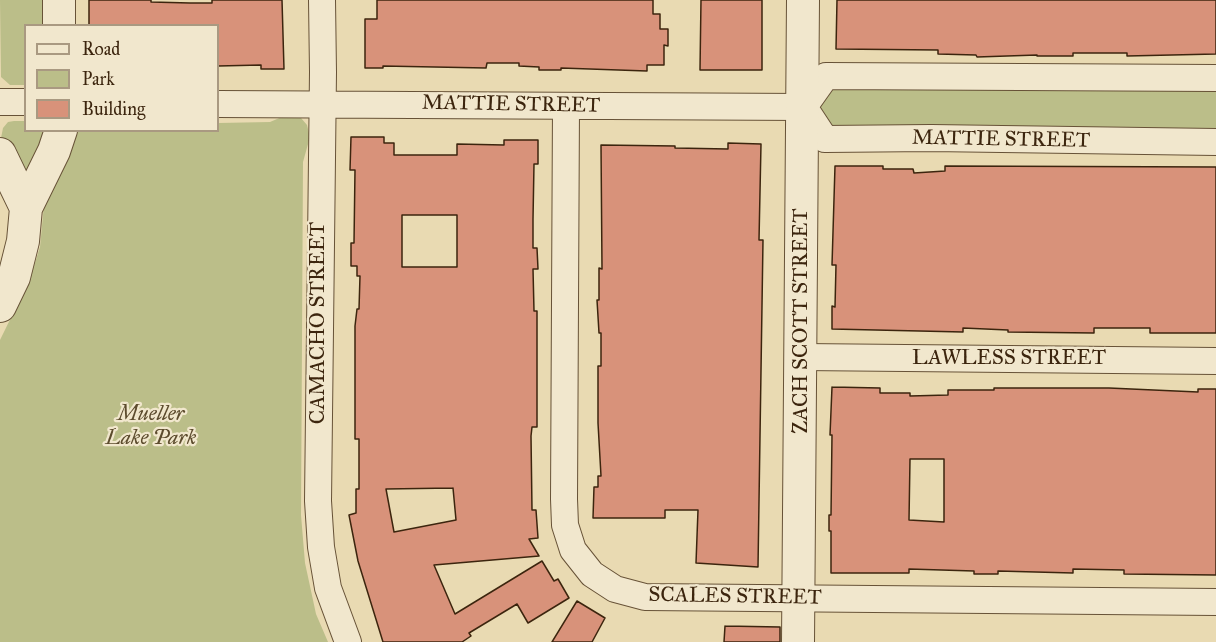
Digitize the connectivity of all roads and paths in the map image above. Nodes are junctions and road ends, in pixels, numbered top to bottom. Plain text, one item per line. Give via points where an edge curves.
1 (60, 0) edge
2 (322, 0) edge
3 (803, 0) edge
4 (59, 24) edge
5 (1216, 78) edge
6 (0, 102) edge
7 (24, 102) edge
8 (219, 104) edge
9 (322, 104) junction
10 (566, 106) junction
11 (804, 107) junction
12 (60, 132) edge
13 (1216, 142) edge
14 (0, 154) edge
15 (26, 208) junction
16 (0, 306) edge
17 (801, 357) junction
18 (1216, 361) edge
19 (800, 599) junction
20 (1216, 602) edge
21 (348, 642) edge
22 (798, 642) edge

1 - 4 street
2 - 9 street, CAMACHO STREET
3 - 11 street, ZACH SCOTT STREET
5 - 11 street via 826,76
6 - 7 street
8 - 9 street, MATTIE STREET
9 - 10 street, MATTIE STREET
9 - 21 street, CAMACHO STREET via 318,501 328,588
10 - 11 street, MATTIE STREET
10 - 19 street, SCALES STREET via 564,499 565,525 573,550 591,574 615,589 645,597
11 - 13 street, MATTIE STREET via 825,139
11 - 17 street, ZACH SCOTT STREET
12 - 15 street
14 - 15 street
15 - 16 street via 16,268
17 - 18 street, LAWLESS STREET
17 - 19 street, ZACH SCOTT STREET
19 - 20 street, SCALES STREET
19 - 22 street, ZACH SCOTT STREET

